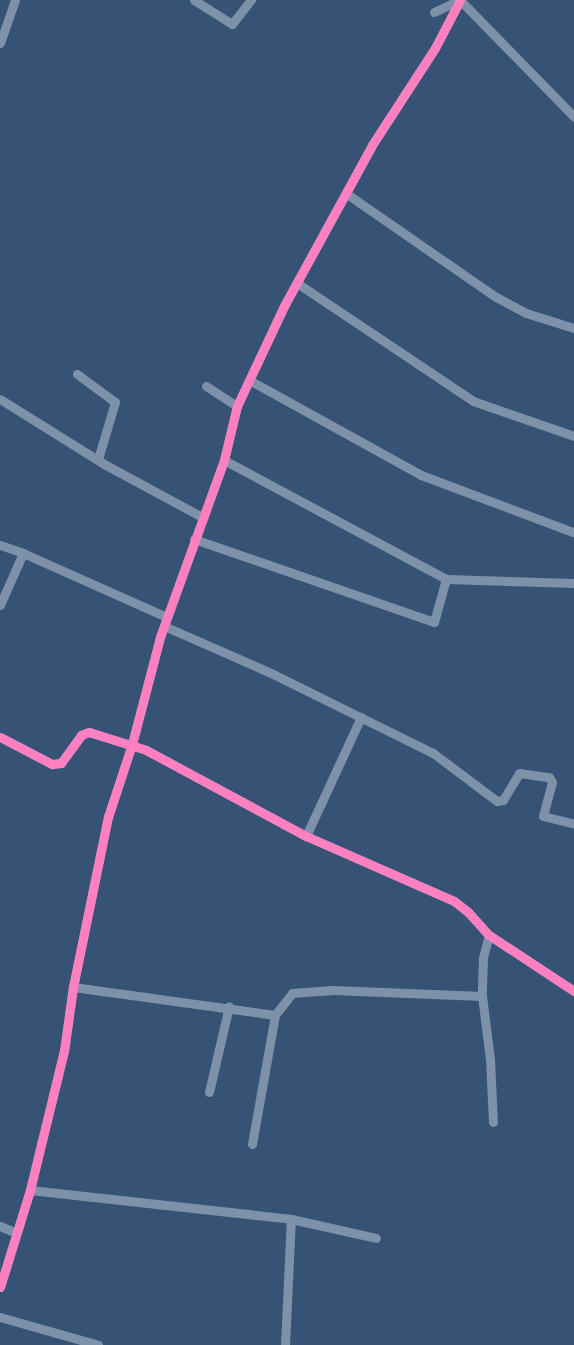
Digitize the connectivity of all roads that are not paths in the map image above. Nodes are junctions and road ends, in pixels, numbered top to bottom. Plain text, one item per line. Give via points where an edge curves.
1 (15, 0) edge
2 (194, 0) edge
3 (250, 0) edge
4 (460, 0) edge
5 (434, 12) dead end
6 (0, 43) edge
7 (574, 117) edge
8 (347, 194) junction
9 (297, 284) junction
10 (574, 328) edge
11 (77, 374) dead end
12 (249, 380) junction
13 (206, 386) dead end
14 (0, 398) edge
15 (237, 407) junction
16 (574, 436) edge
17 (98, 459) junction
18 (224, 460) junction
19 (202, 517) junction
20 (574, 530) edge
21 (194, 539) junction
22 (0, 545) edge
23 (23, 553) junction
24 (446, 579) junction
25 (574, 583) edge
26 (0, 605) edge
27 (165, 621) junction
28 (361, 717) junction
29 (0, 737) edge
30 (132, 744) junction
31 (574, 824) edge
32 (306, 836) junction
33 (489, 935) junction
34 (73, 987) junction
35 (574, 991) edge
36 (482, 996) junction
37 (229, 1006) junction
38 (275, 1015) junction
39 (209, 1092) dead end
40 (493, 1122) dead end
41 (252, 1144) dead end
42 (30, 1190) junction
43 (290, 1219) junction
44 (0, 1226) edge
45 (15, 1232) junction
46 (376, 1238) dead end
47 (0, 1287) edge
48 (0, 1317) edge
49 (99, 1345) edge
50 (285, 1345) edge

1 - 6 street
2 - 3 street via 232,24
4 - 5 street
4 - 7 street
4 - 8 street
8 - 9 street
8 - 10 street via 496,297 526,313
9 - 12 street
9 - 16 street via 473,401
11 - 17 street via 115,402
12 - 15 street
12 - 20 street via 421,475
13 - 15 street
14 - 17 street
15 - 18 street
17 - 19 street
18 - 19 street
18 - 24 street
19 - 21 street
21 - 24 street via 434,622
21 - 27 street
22 - 23 street
23 - 26 street
23 - 27 street
24 - 25 street
27 - 28 street
27 - 30 street
28 - 31 street via 433,753 497,801 503,800 519,773 549,777 552,782 543,816
28 - 32 street
29 - 30 street via 52,764 61,763 81,735 89,732
30 - 32 street
30 - 34 street via 108,817
32 - 33 street via 454,901
33 - 35 street
33 - 36 street
34 - 37 street
34 - 42 street via 64,1051
36 - 38 street via 333,990 292,993
36 - 40 street
37 - 38 street
37 - 39 street
38 - 41 street
42 - 43 street
42 - 45 street
43 - 46 street
43 - 50 street
44 - 45 street
45 - 47 street
48 - 49 street

